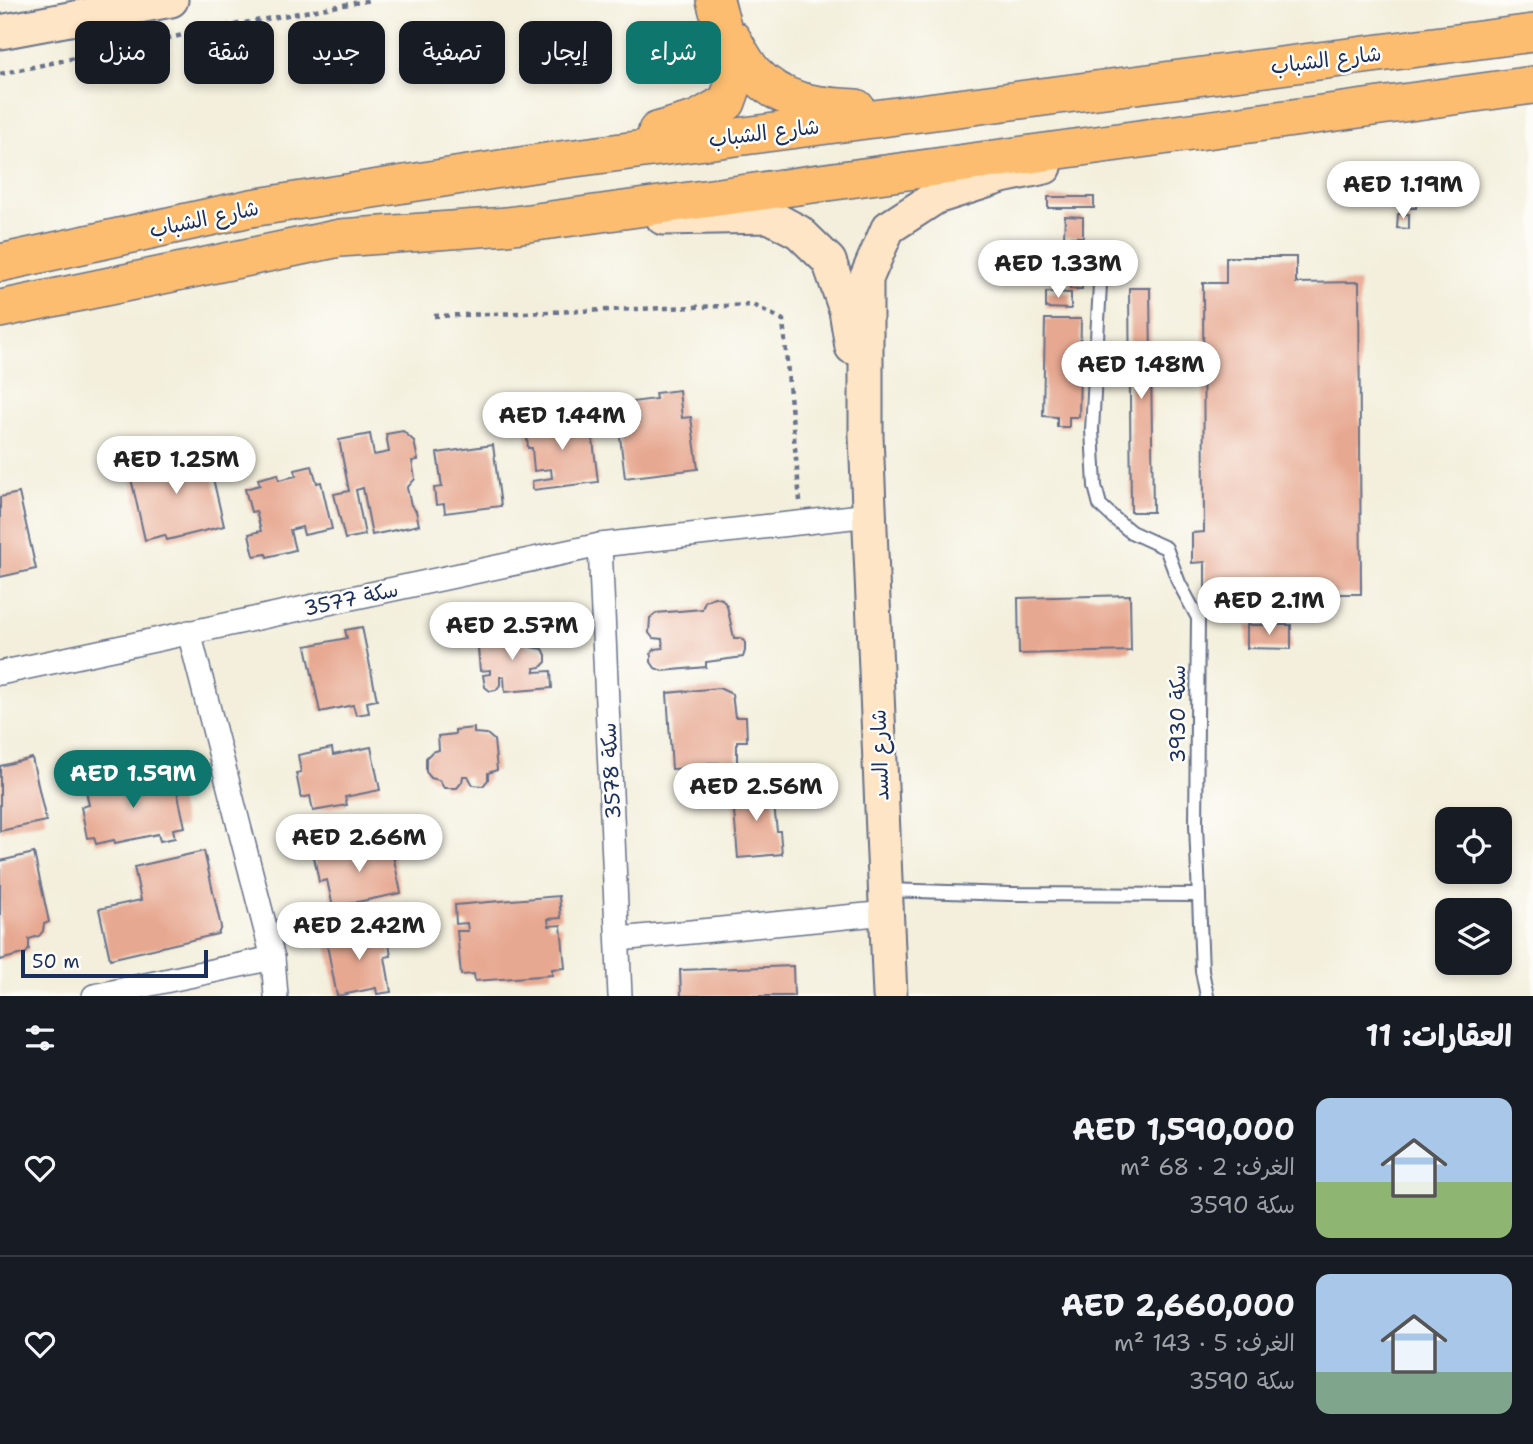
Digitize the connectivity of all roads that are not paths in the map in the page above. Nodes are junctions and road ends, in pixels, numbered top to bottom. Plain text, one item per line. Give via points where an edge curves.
1 (171, 0) edge
2 (717, 9) edge
3 (0, 32) edge
4 (1533, 33) edge
5 (1533, 86) edge
6 (945, 110) junction
7 (1235, 128) junction
8 (552, 161) junction
9 (506, 226) junction
10 (0, 262) edge
11 (1101, 266) dead end
12 (0, 309) edge
13 (866, 436) junction
14 (870, 514) junction
15 (600, 545) junction
16 (189, 632) junction
17 (0, 673) edge
18 (1199, 895) junction
19 (886, 901) junction
20 (619, 939) junction
21 (273, 958) junction
22 (94, 996) edge
23 (276, 996) edge
24 (620, 996) edge
25 (890, 996) edge
26 (1207, 996) edge

1 - 3 street
2 - 6 main road via 753,72 780,95 823,107
2 - 8 main road via 736,78 727,102 698,120
4 - 6 main road, شارع الشباب
5 - 7 main road
6 - 8 main road, شارع الشباب
7 - 9 main road
7 - 13 street via 1003,176 936,197 888,228 866,279
8 - 10 main road, شارع الشباب via 251,208
9 - 12 main road via 340,238
9 - 13 street via 769,216 799,232 829,261 846,310
11 - 18 lane, سكة 3930 via 1092,430 1100,505 1131,532 1166,548 1198,618
13 - 14 street, شارع السد
14 - 15 street, سكة 3577
14 - 19 street, شارع السد
15 - 16 street, سكة 3577
15 - 20 street, سكة 3578
16 - 17 street, سكة 3577
16 - 21 street
18 - 19 lane via 1010,894
18 - 26 lane, سكة 3930
19 - 20 street
19 - 25 street, شارع السد
20 - 24 street, سكة 3578
21 - 22 street
21 - 23 street

